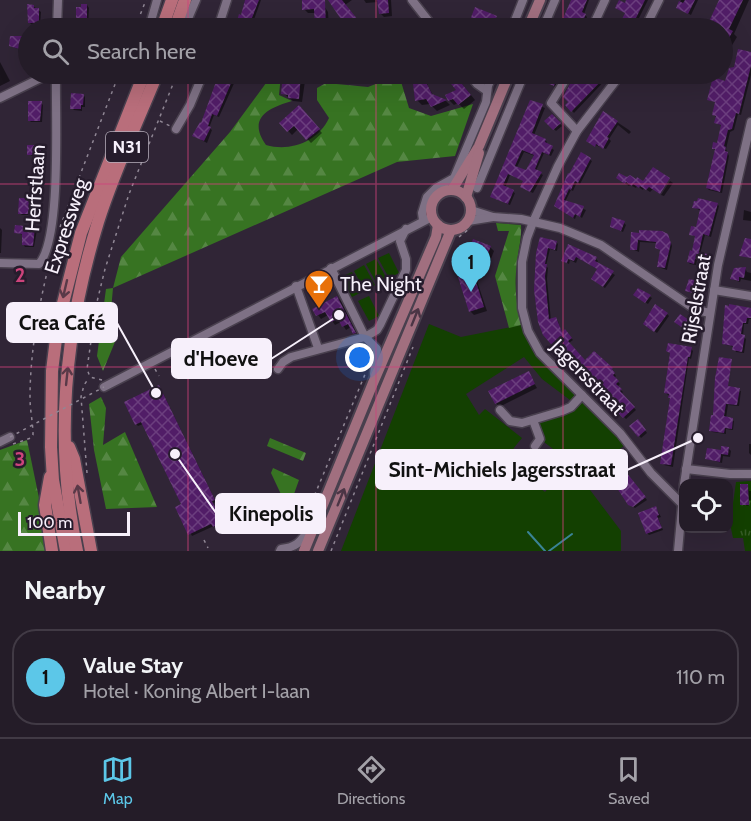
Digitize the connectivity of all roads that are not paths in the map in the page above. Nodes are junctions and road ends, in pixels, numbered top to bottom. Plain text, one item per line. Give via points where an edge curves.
1 (58, 0) edge
2 (157, 0) edge
3 (172, 0) edge
4 (185, 0) edge
5 (196, 0) edge
6 (227, 0) edge
7 (412, 0) edge
8 (523, 0) edge
9 (540, 0) edge
10 (555, 0) edge
11 (605, 0) edge
12 (659, 0) edge
13 (57, 18) edge
14 (152, 18) edge
15 (166, 18) edge
16 (179, 18) edge
17 (188, 18) edge
18 (221, 18) edge
19 (426, 18) edge
20 (516, 18) edge
21 (532, 18) edge
22 (547, 18) edge
23 (597, 18) edge
24 (650, 18) edge
25 (29, 84) edge
26 (56, 84) edge
27 (137, 84) edge
28 (140, 84) edge
29 (154, 84) edge
30 (199, 84) edge
31 (477, 84) edge
32 (489, 84) edge
33 (505, 84) edge
34 (518, 84) edge
35 (563, 84) edge
36 (613, 84) edge
37 (487, 91) junction
38 (135, 96) junction
39 (0, 98) edge
40 (751, 122) edge
41 (176, 129) road end
42 (577, 130) junction
43 (480, 153) junction
44 (747, 156) edge
45 (477, 188) dead end
46 (452, 190) junction
47 (466, 197) junction
48 (472, 217) junction
49 (431, 221) junction
50 (533, 222) junction
51 (406, 229) junction
52 (451, 230) junction
53 (391, 237) junction
54 (400, 241) junction
55 (0, 263) edge
56 (331, 268) junction
57 (296, 286) junction
58 (714, 290) junction
59 (751, 296) edge
60 (710, 313) junction
61 (365, 337) junction
62 (318, 348) junction
63 (291, 357) junction
64 (273, 360) dead end
65 (278, 369) dead end
66 (372, 383) junction
67 (107, 386) road end
68 (582, 395) junction
69 (500, 410) dead end
70 (533, 420) junction
71 (65, 434) junction
72 (535, 446) dead end
73 (52, 467) junction
74 (686, 469) junction
75 (751, 474) edge
76 (685, 479) edge
77 (679, 501) edge
78 (317, 519) junction
79 (679, 533) edge
80 (52, 551) edge
81 (66, 551) edge
82 (77, 551) edge
83 (91, 551) edge
84 (280, 551) edge
85 (304, 551) edge
86 (318, 551) edge
87 (678, 551) edge

1 - 13 street
2 - 14 street
3 - 15 highway
4 - 16 highway
5 - 17 street
6 - 18 street
7 - 19 street
8 - 20 street
9 - 21 main road
10 - 22 street
11 - 23 street
12 - 24 street
25 - 39 street
26 - 55 street, Herfstlaan via 54,216 47,246 39,264
27 - 38 street, Expressweg
28 - 38 highway, Expressweg / N31
71 -> 29 highway, Expressweg / N31 via 70,346 86,266 99,220
30 - 41 street
31 - 37 street
32 - 37 street
33 - 43 main road
34 - 43 street
35 - 42 street via 551,103
36 - 42 street, Jagersstraat
37 - 49 street via 454,178 427,197 422,213
38 -> 73 highway, Expressweg / N31 via 81,232 63,299 50,399
40 - 44 street, Rijselstraat
42 - 50 street, Jagersstraat
43 - 45 street
43 - 46 main road
43 - 47 main road
44 - 58 street, Rijselstraat via 723,237
46 - 47 main road
46 - 49 main road via 437,196
47 - 48 main road
48 - 50 street
48 - 52 main road
49 - 51 street
49 - 52 main road
49 - 66 main road via 436,237
50 - 60 street via 594,241 696,310
50 - 68 street, Jagersstraat via 521,268 525,324 540,353
51 - 53 street
51 - 54 street
86 -> 52 main road
53 - 54 street
53 - 56 street
54 - 61 street via 406,270 380,325
56 - 57 street
56 - 61 street
57 - 62 street
57 - 67 street
58 - 59 street
58 - 60 street, Rijselstraat
60 - 74 street, Rijselstraat
61 - 62 street
61 - 66 street via 377,349
62 - 63 street
63 - 64 street
63 - 65 street
66 - 78 main road
68 - 70 street via 571,407
68 - 77 street, Jagersstraat
69 - 70 street via 510,421
70 - 72 street via 540,439
71 - 82 highway, Expressweg / N31 via 68,500
83 -> 71 highway, N31 via 74,459
73 - 80 highway, N31 via 45,505
73 - 81 highway, Expressweg / N31
74 - 75 street
74 - 76 street, Rijselstraat
78 - 84 street via 298,544
78 - 85 main road
79 - 87 street, Rijselstraat

